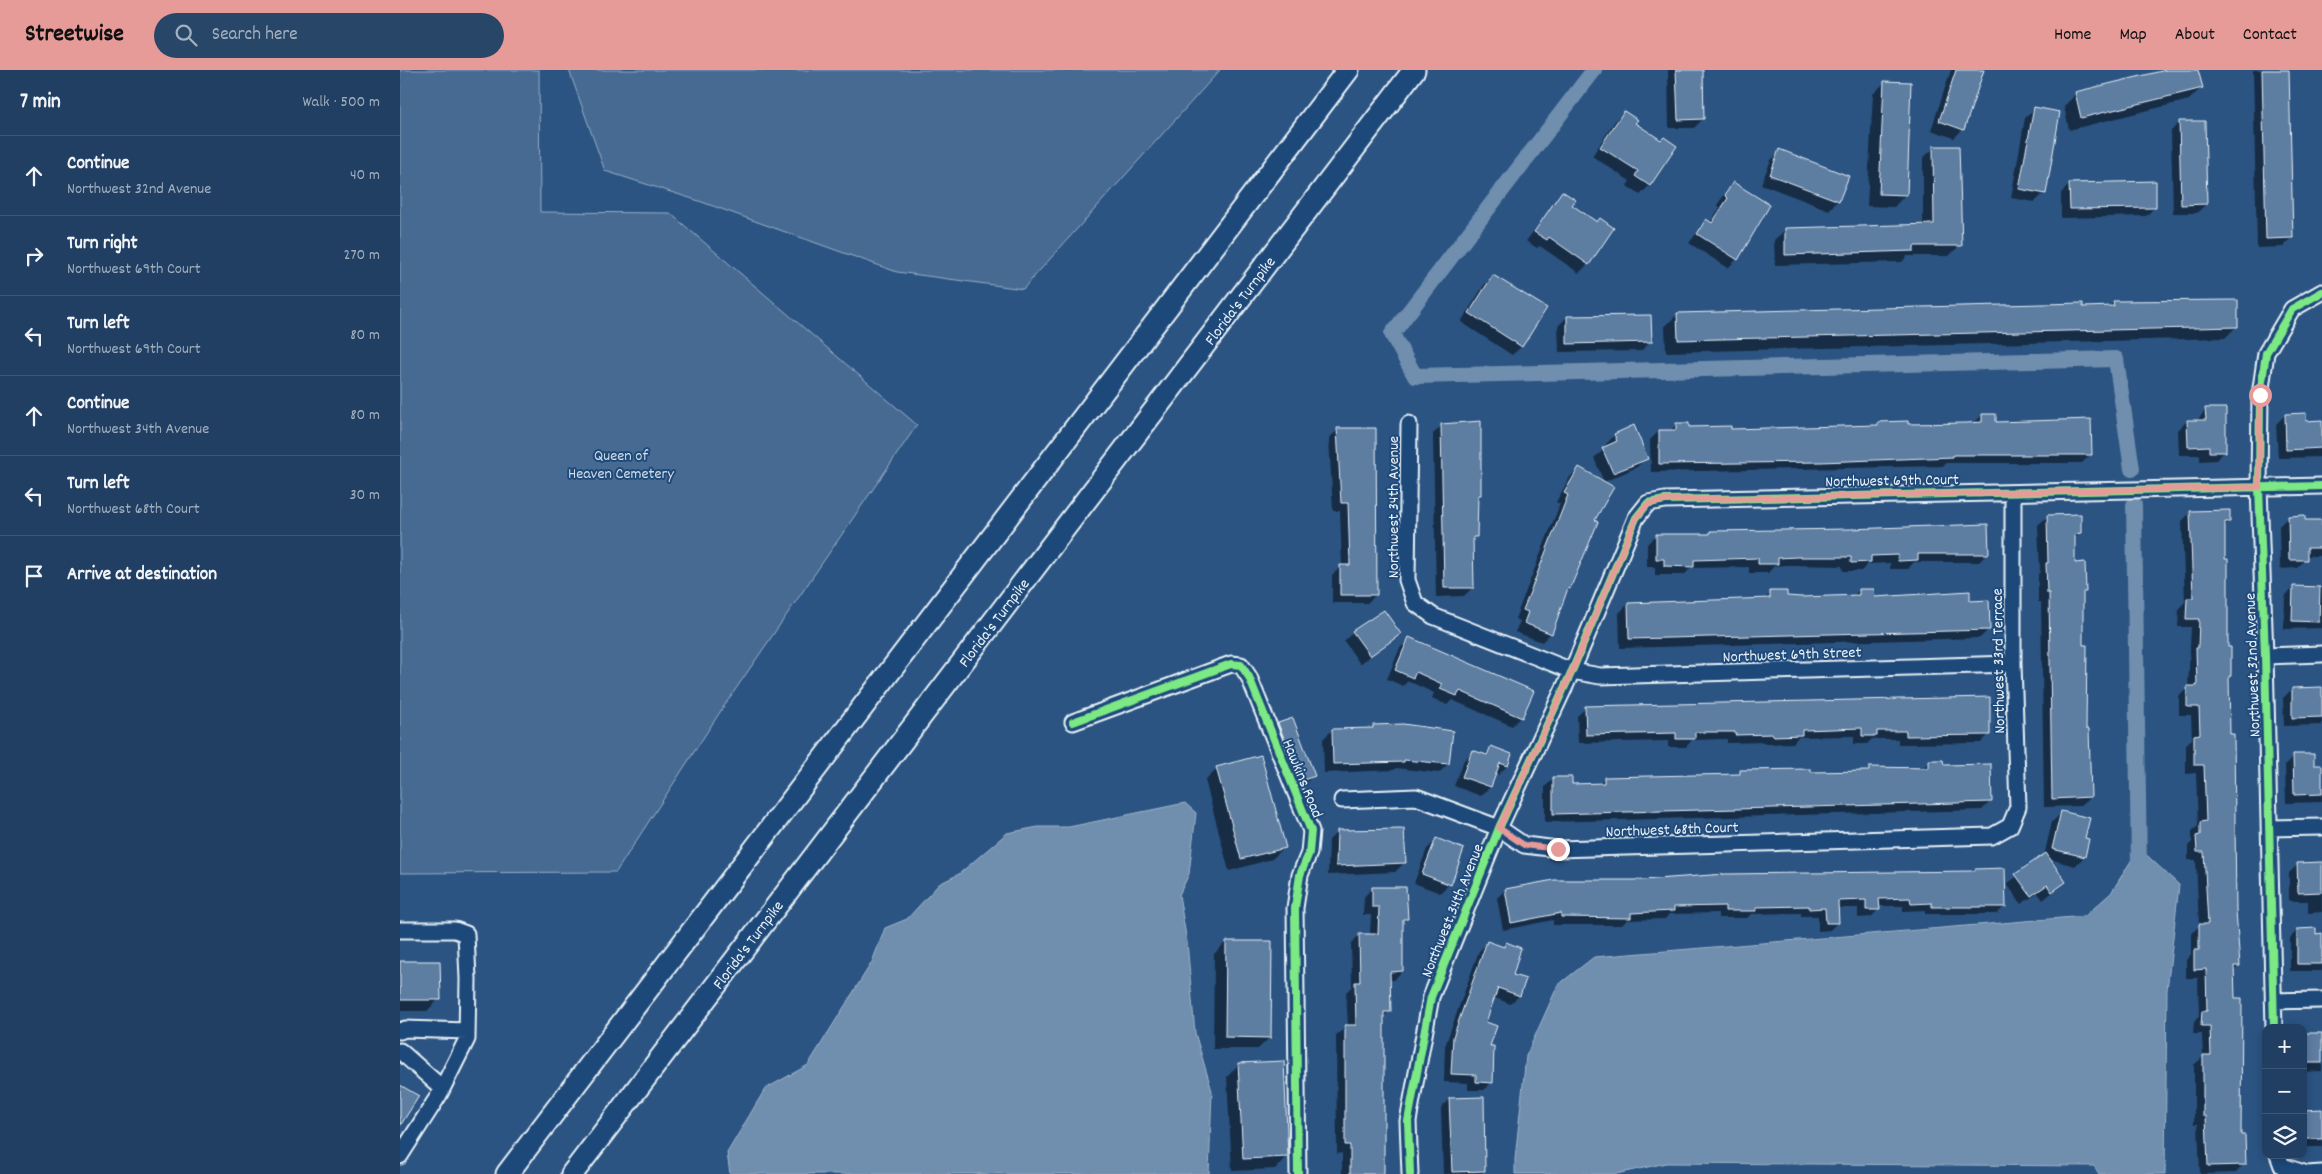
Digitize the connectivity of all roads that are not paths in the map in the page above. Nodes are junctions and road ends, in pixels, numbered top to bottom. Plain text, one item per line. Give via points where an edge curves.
1 (1348, 70) edge
2 (1414, 70) edge
3 (2322, 292) edge
4 (1409, 424) dead end
5 (2322, 486) edge
6 (2259, 487) junction
7 (2013, 494) junction
8 (2322, 654) edge
9 (2265, 656) junction
10 (2013, 664) junction
11 (1572, 671) junction
12 (1073, 722) dead end
13 (1342, 800) dead end
14 (2010, 826) joint
15 (2322, 827) edge
16 (1499, 828) junction
17 (2270, 828) junction
18 (400, 930) edge
19 (2322, 1000) edge
20 (2273, 1001) junction
21 (2274, 1024) edge
22 (400, 1031) edge
23 (467, 1031) junction
24 (400, 1052) edge
25 (442, 1088) junction
26 (400, 1156) edge
27 (2280, 1161) edge
28 (2322, 1173) edge
29 (507, 1174) edge
30 (572, 1174) edge
31 (1298, 1174) edge
32 (1410, 1174) edge

1 - 29 highway
2 - 30 highway, Florida's Turnpike
3 - 6 street, Northwest 32nd Avenue via 2292,309 2266,353 2260,395
4 - 11 street, Northwest 34th Avenue via 1407,580 1415,603 1433,616
5 - 6 street, Northwest 69th Court
6 - 7 street, Northwest 69th Court
6 - 9 street, Northwest 32nd Avenue
7 - 10 street, Northwest 33rd Terrace
7 - 11 street, Northwest 69th Court via 1665,500 1648,504 1636,518
8 - 9 street
9 - 17 street, Northwest 32nd Avenue
10 - 11 street, Northwest 69th Street via 1600,676
10 - 14 street, Northwest 33rd Terrace via 2018,807
11 - 16 street, Northwest 34th Avenue
12 - 31 street, Hawkins Road via 1231,664 1241,665 1249,677 1311,831 1309,853 1300,876 1295,908
13 - 16 street, Northwest 68th Court via 1416,798
14 - 16 street, Northwest 68th Court via 1992,836 1558,849 1524,845
15 - 17 street
16 - 32 street, Northwest 34th Avenue via 1431,997 1408,1121
17 - 20 street, Northwest 32nd Avenue
18 - 23 street via 455,930 466,934
19 - 20 street
20 - 21 street, Northwest 32nd Avenue
22 - 23 street
23 - 25 street
24 - 25 street
25 - 26 street
27 - 28 street via 2306,1174

